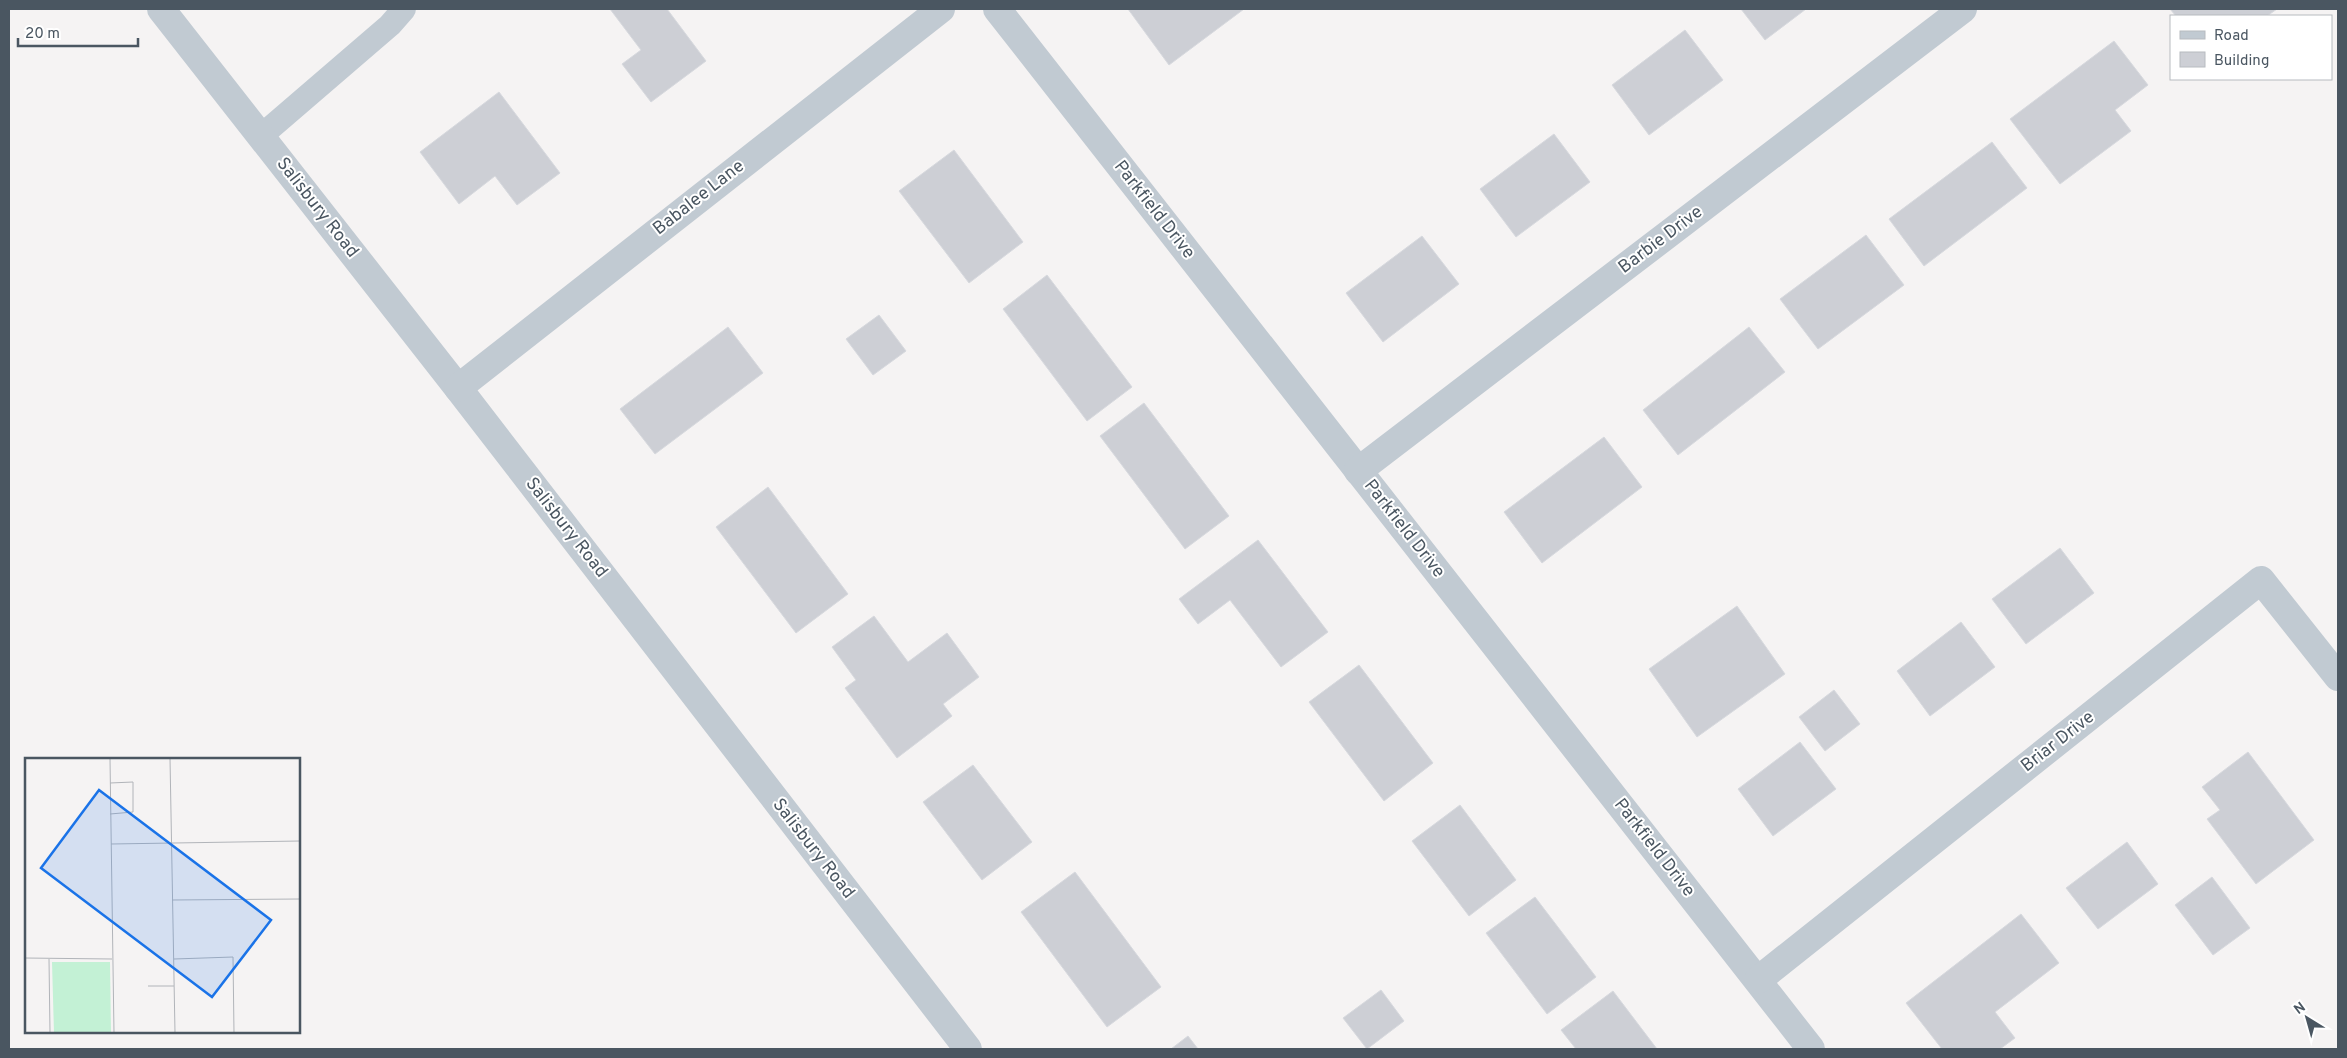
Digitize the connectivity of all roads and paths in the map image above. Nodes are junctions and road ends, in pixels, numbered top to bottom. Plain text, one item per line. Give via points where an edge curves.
1 (161, 9) edge
2 (404, 9) edge
3 (941, 9) edge
4 (996, 9) edge
5 (1963, 9) edge
6 (261, 136) junction
7 (458, 388) junction
8 (1358, 471) junction
9 (2338, 677) edge
10 (1758, 980) junction
11 (968, 1049) edge
12 (1811, 1049) edge

1 - 6 street, Salisbury Road
2 - 6 lane
3 - 7 street, Babalee Lane
4 - 8 street, Parkfield Drive
5 - 8 street, Barbie Drive
6 - 7 street, Salisbury Road
7 - 11 street, Salisbury Road
8 - 10 street, Parkfield Drive
9 - 10 street, Briar Drive via 2262,580
10 - 12 street, Parkfield Drive

